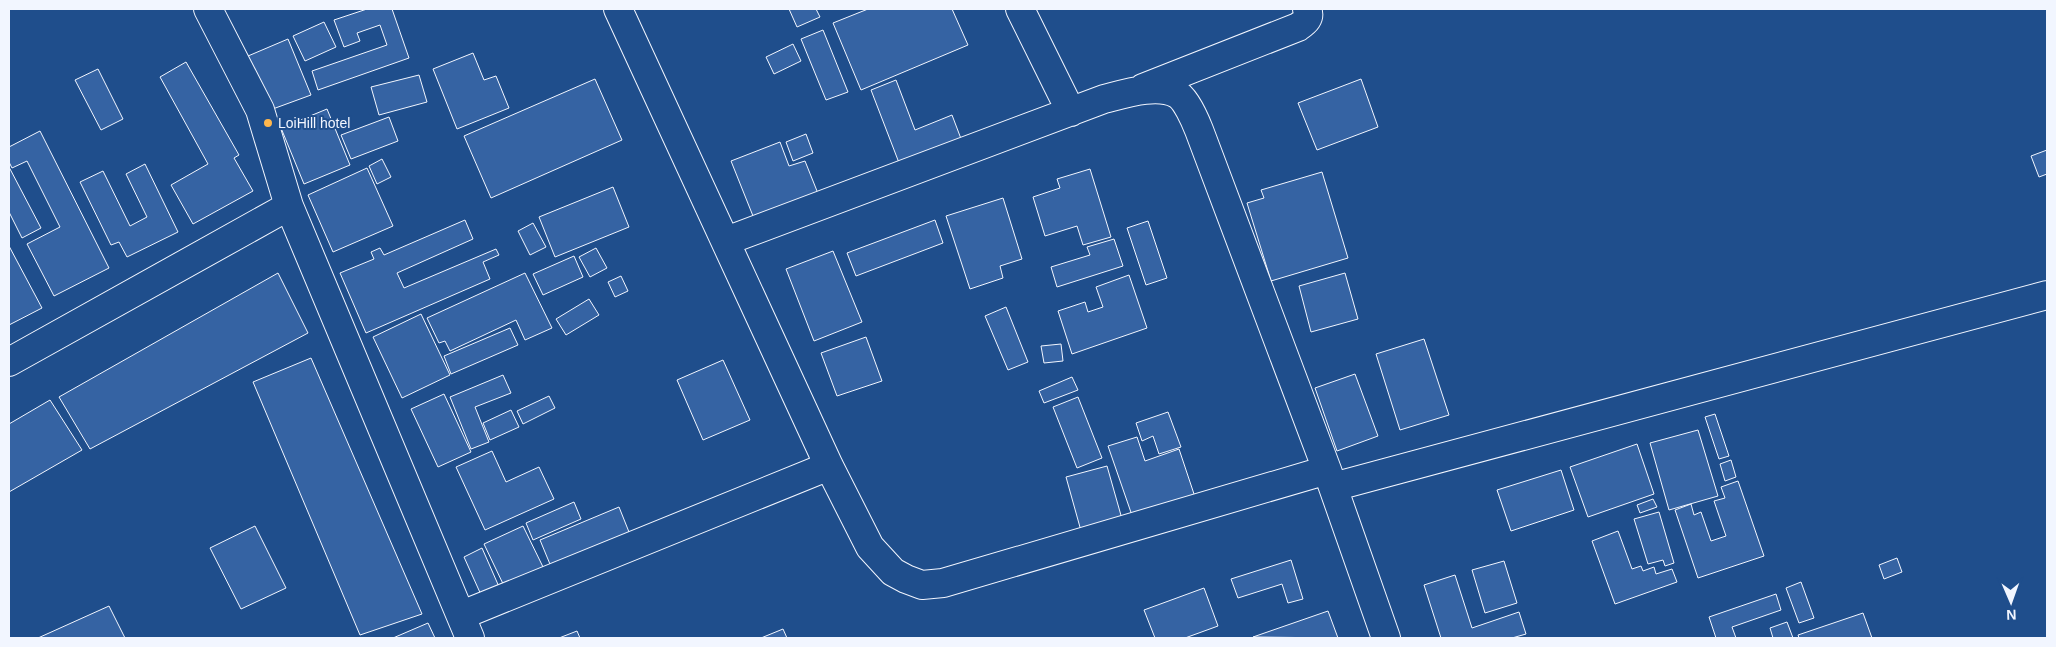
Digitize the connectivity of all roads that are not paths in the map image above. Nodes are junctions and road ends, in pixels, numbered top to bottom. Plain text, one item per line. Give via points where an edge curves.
1 (208, 9) edge
2 (618, 9) edge
3 (1020, 9) edge
4 (1307, 9) edge
5 (1137, 91) junction
6 (1071, 112) junction
7 (289, 206) junction
8 (726, 241) junction
9 (2047, 295) edge
10 (9, 362) edge
11 (830, 466) junction
12 (1330, 478) junction
13 (466, 626) edge
14 (1386, 638) edge

1 - 7 street via 260,110
2 - 8 street
3 - 6 street
4 - 5 street via 1307,20 1298,27
5 - 6 street
5 - 12 street via 1161,90 1178,94 1190,109
6 - 8 street
7 - 10 street
7 - 13 street
8 - 11 street
9 - 12 street
11 - 12 street via 870,547 893,572 922,584 943,583
11 - 13 street
12 - 14 street

